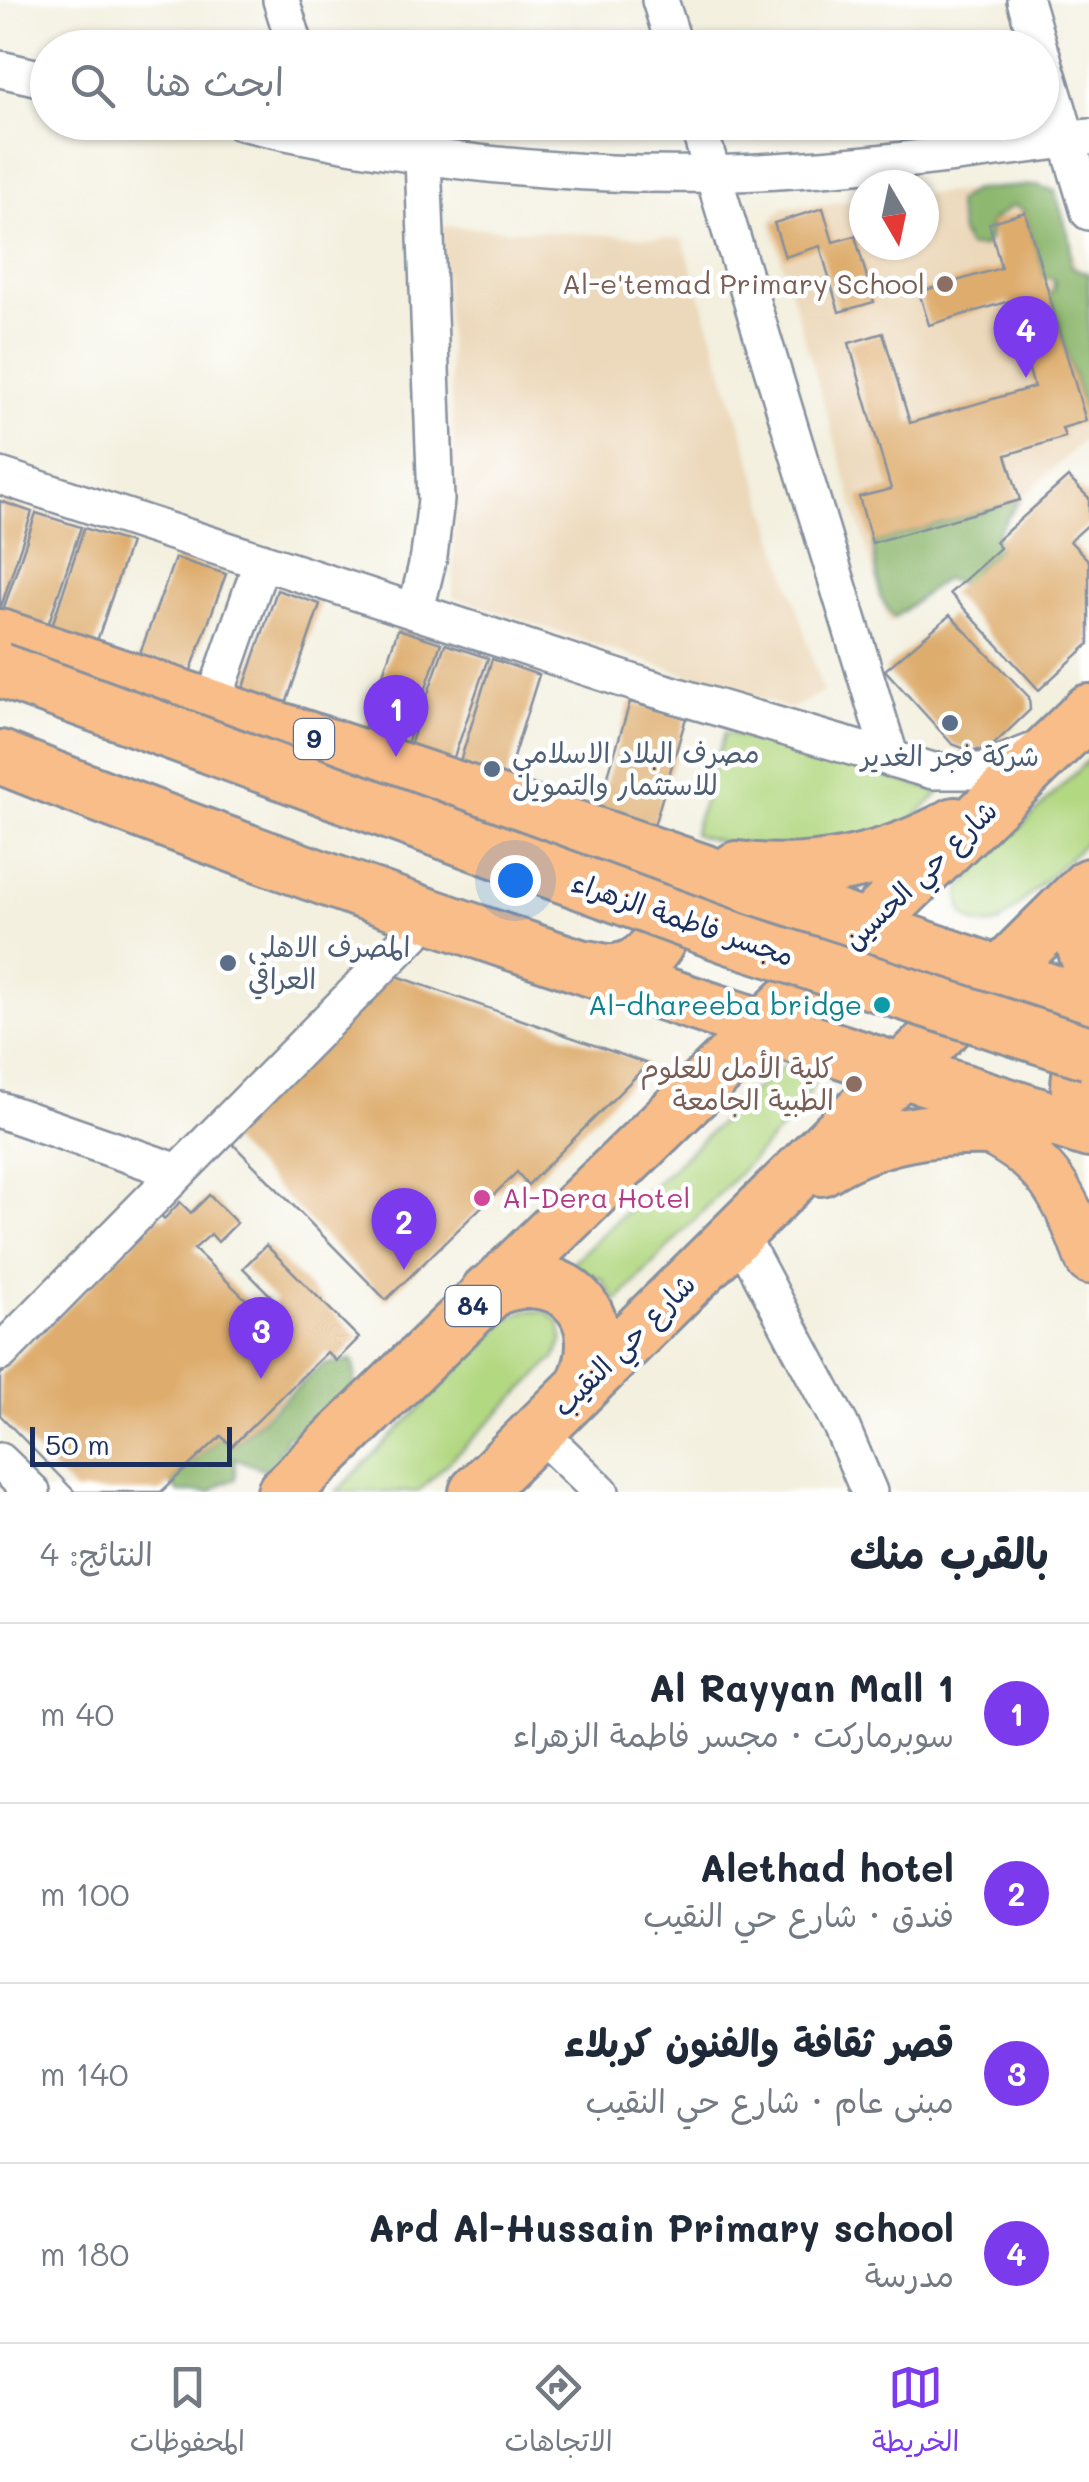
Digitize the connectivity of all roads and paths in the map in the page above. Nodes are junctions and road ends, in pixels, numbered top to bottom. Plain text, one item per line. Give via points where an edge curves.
1 (282, 0) edge
2 (660, 0) edge
3 (1025, 0) edge
4 (291, 30) edge
5 (669, 30) edge
6 (1034, 30) edge
7 (0, 69) edge
8 (30, 76) edge
9 (1059, 95) edge
10 (1078, 139) edge
11 (353, 140) edge
12 (702, 140) edge
13 (423, 158) junction
14 (712, 174) junction
15 (1089, 212) edge
16 (0, 476) edge
17 (262, 560) junction
18 (416, 610) junction
19 (0, 636) edge
20 (0, 670) edge
21 (0, 704) edge
22 (212, 705) junction
23 (1078, 721) edge
24 (0, 758) edge
25 (890, 759) junction
26 (0, 785) edge
27 (1007, 791) junction
28 (153, 818) junction
29 (628, 845) junction
30 (1089, 885) edge
31 (1089, 895) edge
32 (431, 916) junction
33 (865, 928) junction
34 (1089, 962) edge
35 (587, 967) junction
36 (1000, 974) junction
37 (812, 978) joint
38 (646, 986) junction
39 (1089, 1004) edge
40 (764, 1026) junction
41 (1089, 1052) edge
42 (902, 1071) junction
43 (1089, 1086) edge
44 (0, 1110) edge
45 (1089, 1120) edge
46 (664, 1122) junction
47 (980, 1127) junction
48 (1089, 1134) edge
49 (178, 1172) junction
50 (756, 1216) junction
51 (1089, 1261) edge
52 (487, 1292) junction
53 (0, 1352) edge
54 (583, 1385) junction
55 (538, 1431) junction
56 (0, 1461) edge
57 (32, 1492) edge
58 (284, 1492) edge
59 (476, 1492) edge
60 (601, 1492) edge
61 (869, 1492) edge

1 - 4 street
2 - 5 street
3 - 6 street
7 - 8 street
9 - 10 street
10 - 14 street
10 - 15 street
11 - 13 street
12 - 14 street
13 - 14 street via 614,174
13 - 18 street via 436,500
14 - 25 street
16 - 17 street
17 - 18 street
17 - 22 street
18 - 25 street
19 - 22 highway, 9
20 - 41 highway, مجسر فاطمة الزهراء, bridge via 734,939
21 - 43 highway, مجسر فاطمة الزهراء via 720,966
22 - 29 highway, 9
23 - 25 street via 1024,756 982,771 948,773
23 - 27 highway, شارع حي الحسين / 9
24 - 28 highway
26 - 28 street via 87,813
27 - 29 highway, 9 via 916,843 824,868 734,868
27 - 33 highway, شارع حي الحسين / 9
28 - 32 highway
29 - 33 highway
29 - 35 highway via 663,879 666,927 634,964 619,971
30 - 36 highway
31 - 34 highway via 1081,936
32 - 35 highway
32 - 49 street
33 - 36 highway
33 - 37 highway, شارع حي الحسين / 9
35 - 38 highway
36 - 39 highway
36 - 42 highway
37 - 40 highway, شارع حي الحسين / 84
38 - 40 highway
38 - 46 highway via 681,1024 691,1053 688,1082
40 - 42 highway
40 - 46 highway, شارع حي الحسين / 84
41 - 45 highway via 1077,1085
42 - 48 highway
42 - 50 highway
44 - 49 street
46 - 52 highway, 84
47 - 48 highway
47 - 50 highway via 880,1140 834,1161
47 - 51 main road via 1040,1165
49 - 53 street
50 - 54 highway, شارع حي النقيب
50 - 61 street
52 - 54 highway via 532,1280 575,1298 595,1340
52 - 58 highway, 84
54 - 55 highway, شارع حي النقيب
55 - 59 highway, شارع حي النقيب
55 - 60 street
56 - 57 street

